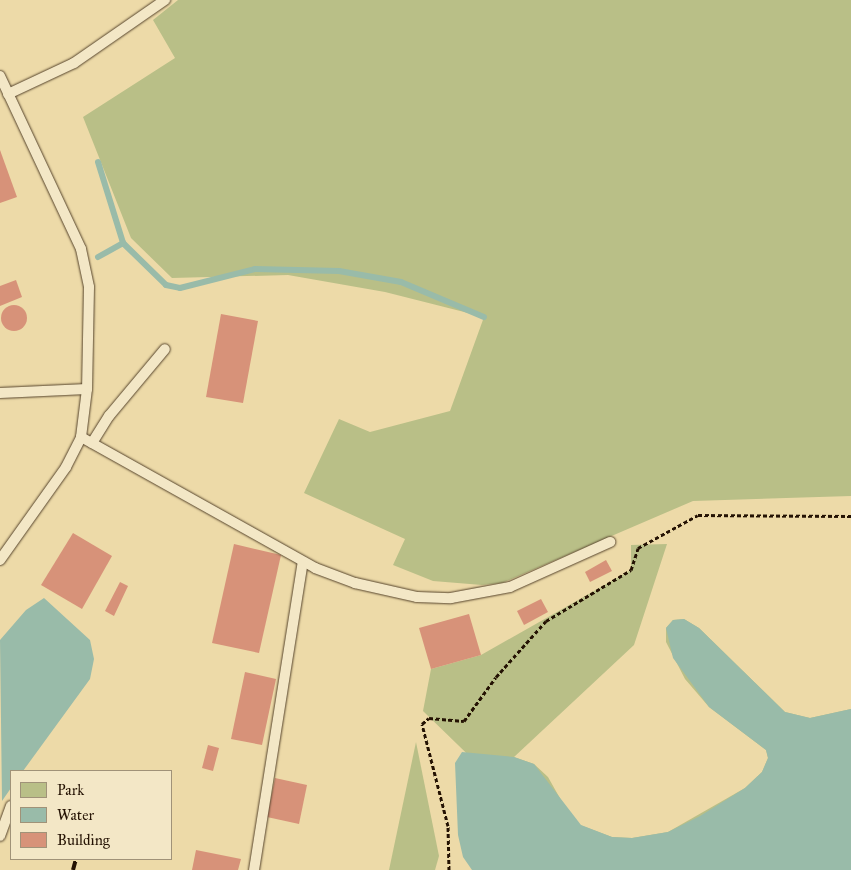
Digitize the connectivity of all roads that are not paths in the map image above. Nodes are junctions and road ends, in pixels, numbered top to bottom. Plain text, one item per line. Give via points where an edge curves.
1 (165, 0) edge
2 (0, 76) edge
3 (8, 94) junction
4 (165, 349) dead end
5 (87, 389) junction
6 (0, 393) edge
7 (81, 437) junction
8 (92, 443) junction
9 (610, 542) dead end
10 (0, 560) edge
11 (303, 562) junction
12 (10, 809) edge
13 (0, 836) edge
14 (254, 870) edge

1 - 3 lane via 74,63
2 - 3 lane
3 - 5 lane via 74,230 84,260 89,287
4 - 8 lane via 109,416
5 - 6 lane
5 - 7 lane
7 - 8 lane
7 - 10 lane via 66,467
8 - 11 lane
9 - 11 lane via 523,584 451,598 417,597 370,587
11 - 14 lane
12 - 13 lane

